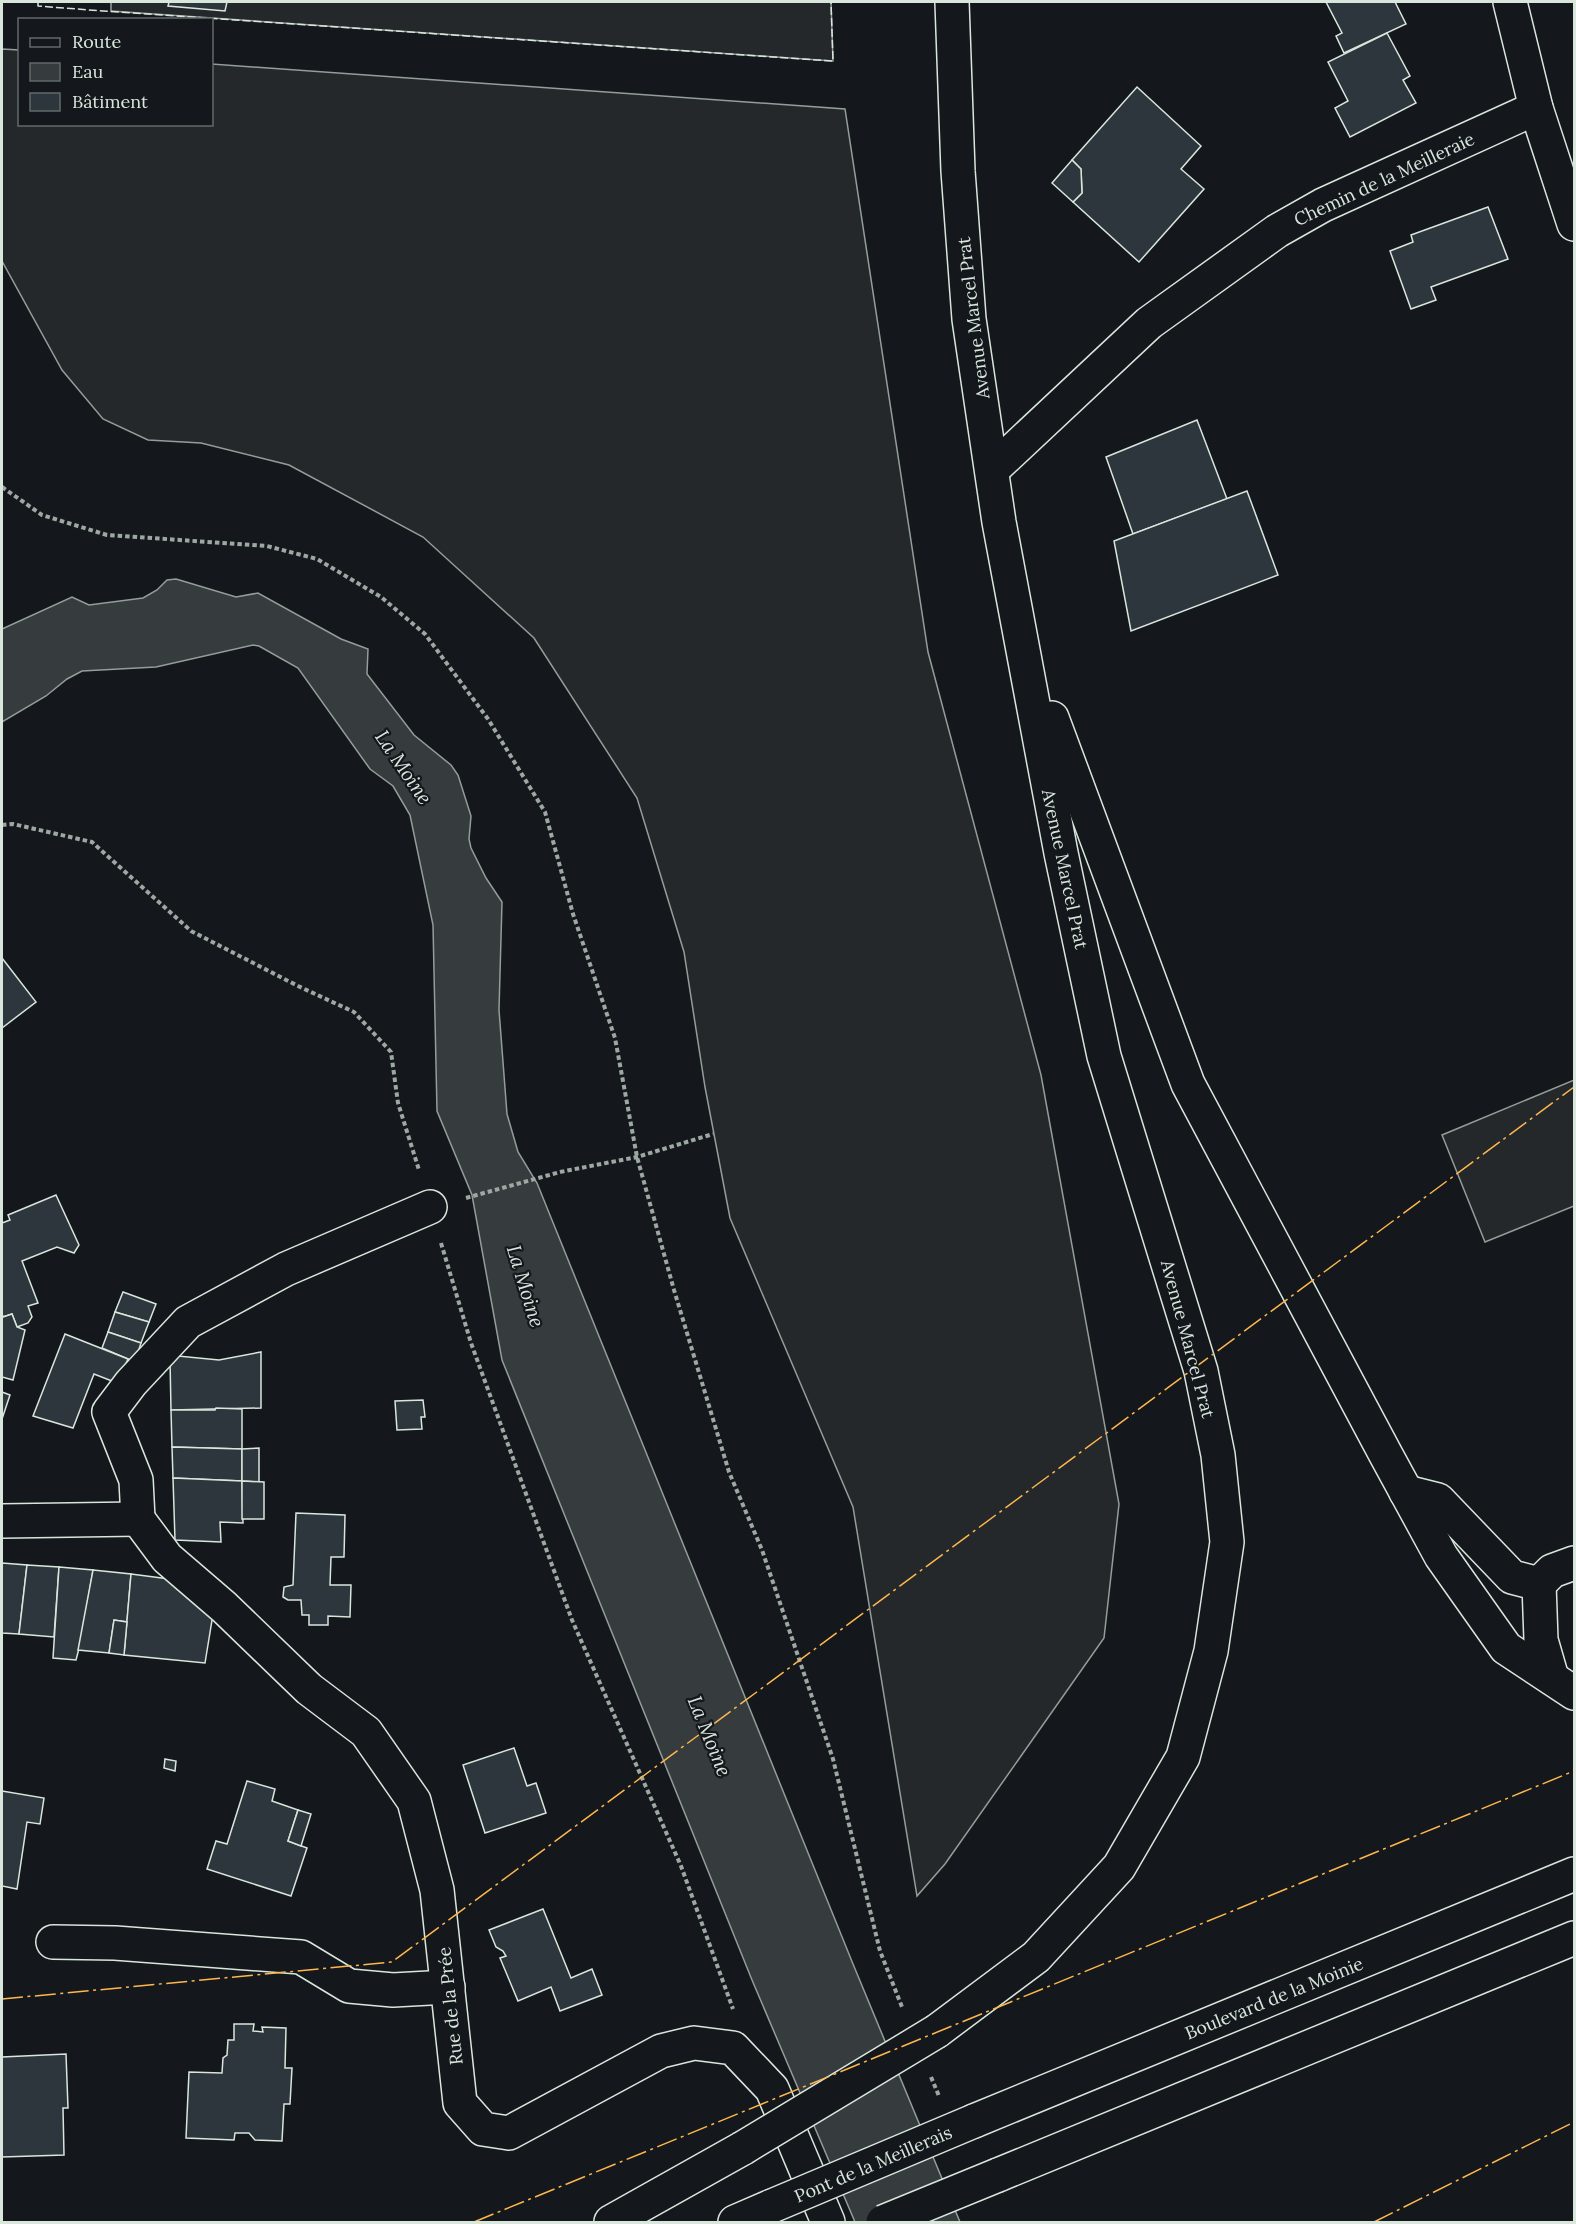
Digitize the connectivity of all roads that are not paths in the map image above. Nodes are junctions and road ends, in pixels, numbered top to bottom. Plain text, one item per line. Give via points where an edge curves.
1 (952, 2) edge
2 (1510, 2) edge
3 (1536, 108) junction
4 (1575, 224) edge
5 (992, 470) junction
6 (1019, 631) junction
7 (430, 1207) road end
8 (1406, 1492) junction
9 (138, 1518) junction
10 (2, 1521) edge
11 (1575, 1563) edge
12 (1539, 1584) junction
13 (1563, 1685) edge
14 (1575, 1874) edge
15 (1575, 1938) edge
16 (53, 1941) dead end
17 (448, 1987) junction
18 (974, 2121) joint
19 (611, 2223) edge
20 (735, 2223) edge
21 (828, 2223) edge
22 (883, 2223) edge

1 - 5 street, Avenue Marcel Prat via 958,171 969,319
2 - 3 street
3 - 4 street
3 - 5 street, Chemin de la Meilleraie via 1323,205 1277,231 1149,323
5 - 6 street, Avenue Marcel Prat
6 - 8 street, Avenue Marcel Prat via 1188,1084
6 - 19 street, Avenue Marcel Prat, bridge via 1104,1056 1201,1371 1218,1455 1227,1542 1211,1651 1183,1757 1119,1867 1036,1957 937,2031
7 - 9 street via 286,1269 188,1322 131,1383 110,1412 136,1479
8 - 12 street via 1438,1500 1512,1577
8 - 13 street, Avenue Marcel Prat via 1441,1556 1506,1648
9 - 10 street
9 - 17 street, Rue de la Prée via 167,1558 309,1689 366,1732 414,1801 437,1890
11 - 12 street via 1552,1571
12 - 13 street via 1541,1640
14 - 18 street, Boulevard de la Moinie
15 - 22 street, bridge
16 - 17 street via 301,1957 349,1986 393,1990
17 - 21 street, Rue de la Prée via 460,2103 483,2129 509,2133 661,2051 694,2043 732,2048 772,2089
18 - 20 street, Pont de la Meillerais, bridge

